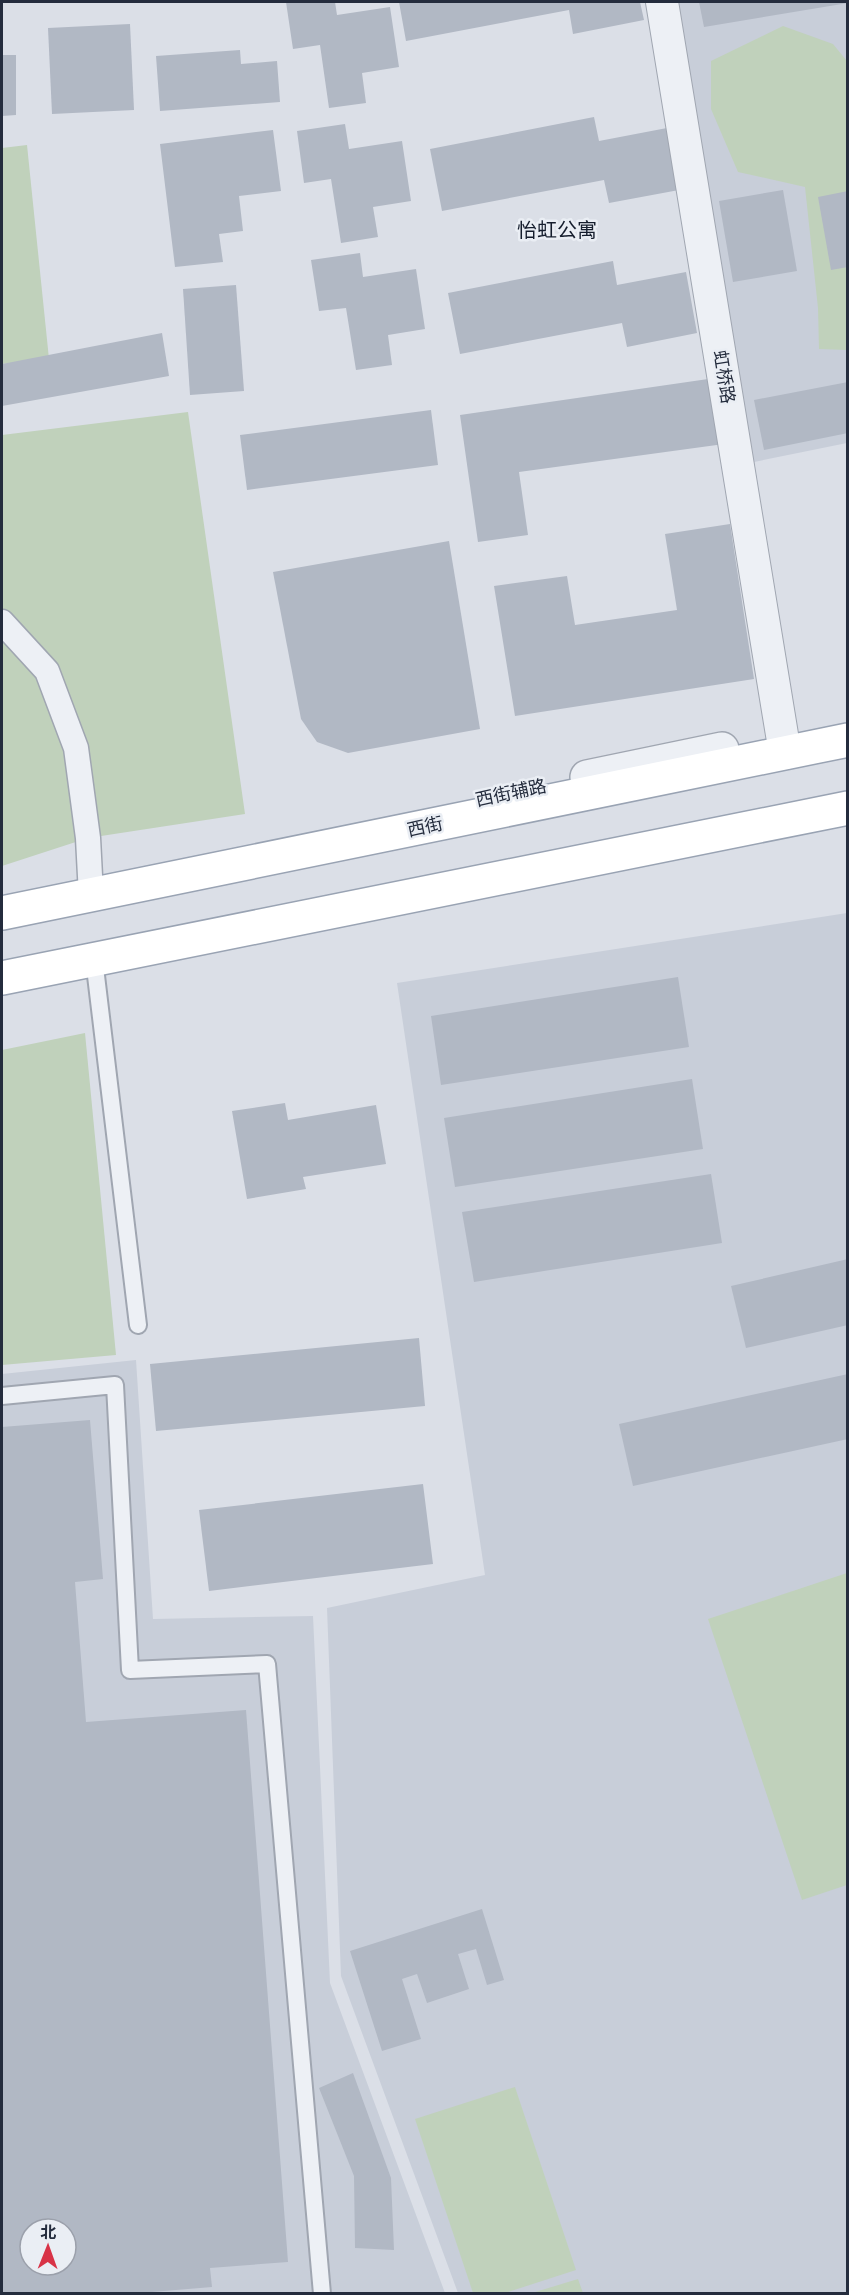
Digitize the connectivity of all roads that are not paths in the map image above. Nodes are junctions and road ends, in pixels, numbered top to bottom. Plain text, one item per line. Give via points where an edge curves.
1 (662, 2) edge
2 (2, 622) edge
3 (848, 725) edge
4 (848, 740) edge
5 (784, 745) junction
6 (848, 808) edge
7 (848, 823) edge
8 (91, 895) junction
9 (2, 913) edge
10 (174, 943) junction
11 (94, 959) junction
12 (3, 978) edge
13 (138, 1325) dead end
14 (2, 1396) edge
15 (322, 2294) edge

1 - 5 street, 虹桥路
2 - 8 street via 47,671 76,748
3 - 5 street
4 - 5 main road, 西街
5 - 8 main road, 西街
6 - 10 main road
7 - 10 street via 233,946
8 - 9 main road, 西街
10 - 11 main road
11 - 12 main road
11 - 13 lane
14 - 15 lane via 115,1385 130,1670 267,1664

